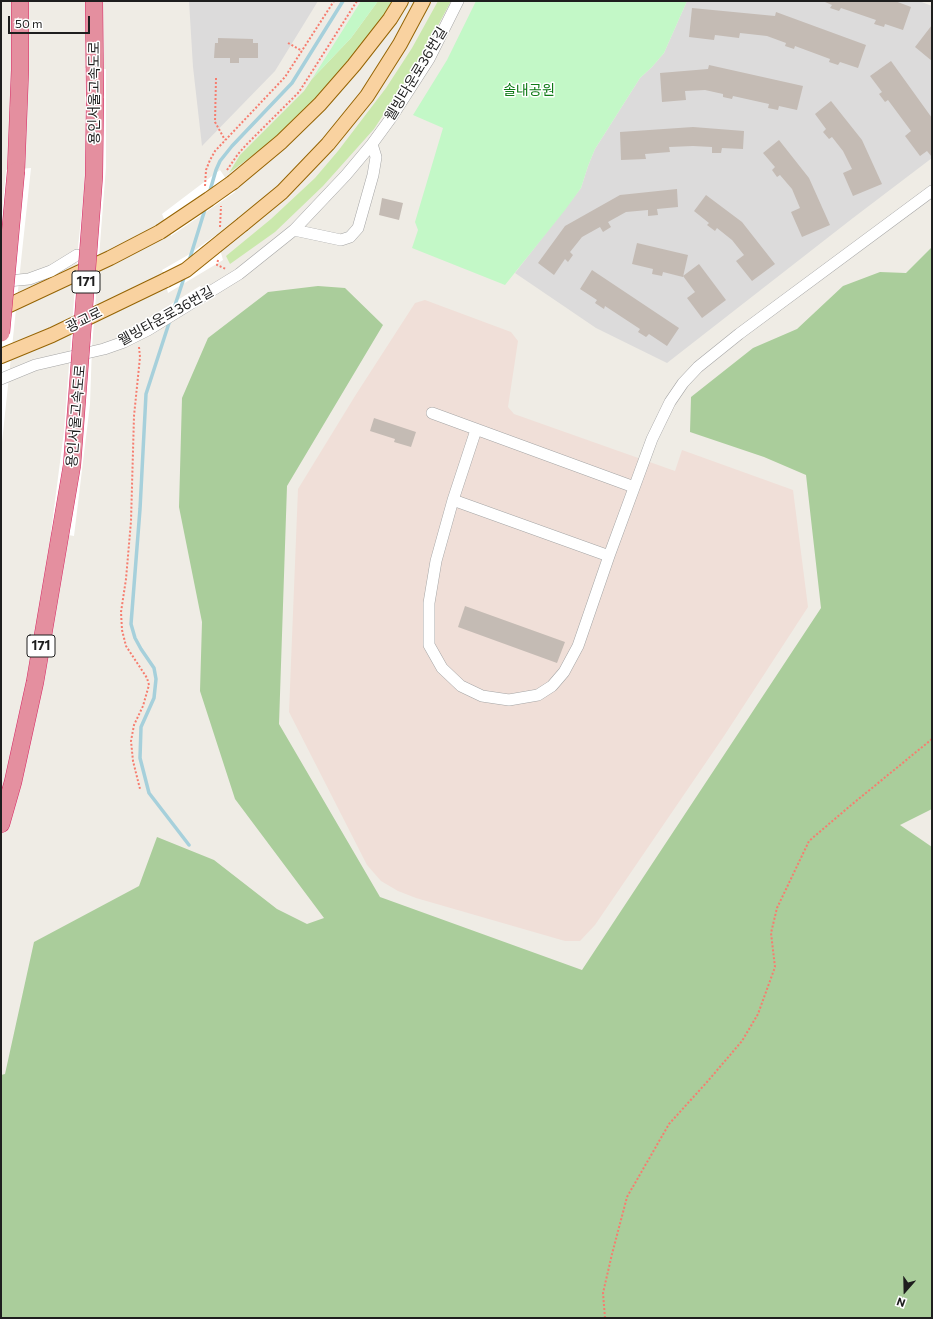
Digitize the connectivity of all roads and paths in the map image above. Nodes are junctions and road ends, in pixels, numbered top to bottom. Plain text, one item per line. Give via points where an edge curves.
1 (20, 1) edge
2 (94, 1) edge
3 (334, 1) edge
4 (401, 1) edge
5 (423, 1) edge
6 (458, 1) edge
7 (288, 43) dead end
8 (302, 51) junction
9 (216, 78) dead end
10 (225, 140) junction
11 (372, 144) junction
12 (205, 186) dead end
13 (932, 190) edge
14 (294, 230) junction
15 (77, 255) dead end
16 (1, 280) edge
17 (1, 309) edge
18 (1, 334) edge
19 (136, 336) junction
20 (1, 356) edge
21 (1, 379) edge
22 (432, 413) dead end
23 (476, 430) junction
24 (634, 487) junction
25 (453, 500) junction
26 (609, 556) junction
27 (932, 739) edge
28 (140, 789) dead end
29 (1, 824) edge
30 (605, 1318) edge

1 - 18 highway, bridge via 16,171
2 - 29 highway, 용인서울고속도로 / 171, bridge via 94,176 72,465 35,682
3 - 8 path
4 - 17 main road, bridge via 354,65 320,104 281,142 233,182 160,232
5 - 20 main road, 광교로, bridge via 400,44 367,96 328,144 282,192 191,265 166,280 52,335
6 - 11 street, 웰빙타운로36번길 via 426,63
7 - 8 path
8 - 10 path via 285,77
9 - 10 path via 215,122
10 - 12 path via 210,160 206,170
11 - 14 street, 웰빙타운로36번길
11 - 14 street via 376,157 373,175 358,228 350,237 341,240
13 - 24 street via 698,367 670,402 652,438
14 - 19 street, 웰빙타운로36번길 via 239,274
15 - 16 street via 51,271 29,280
19 - 21 street, 웰빙타운로36번길 via 104,349 36,365
19 - 28 path via 140,357 134,416 131,521 121,612 126,646 149,685 134,725 131,741
22 - 23 street
23 - 24 street
23 - 25 street
24 - 26 street
25 - 26 street
25 - 26 street via 436,561 429,603 429,645 442,668 461,686 482,696 509,700 538,695 552,686 564,672 578,646
27 - 30 path via 809,841 777,908 771,933 775,967 758,1014 742,1041 670,1124 627,1197 603,1293

